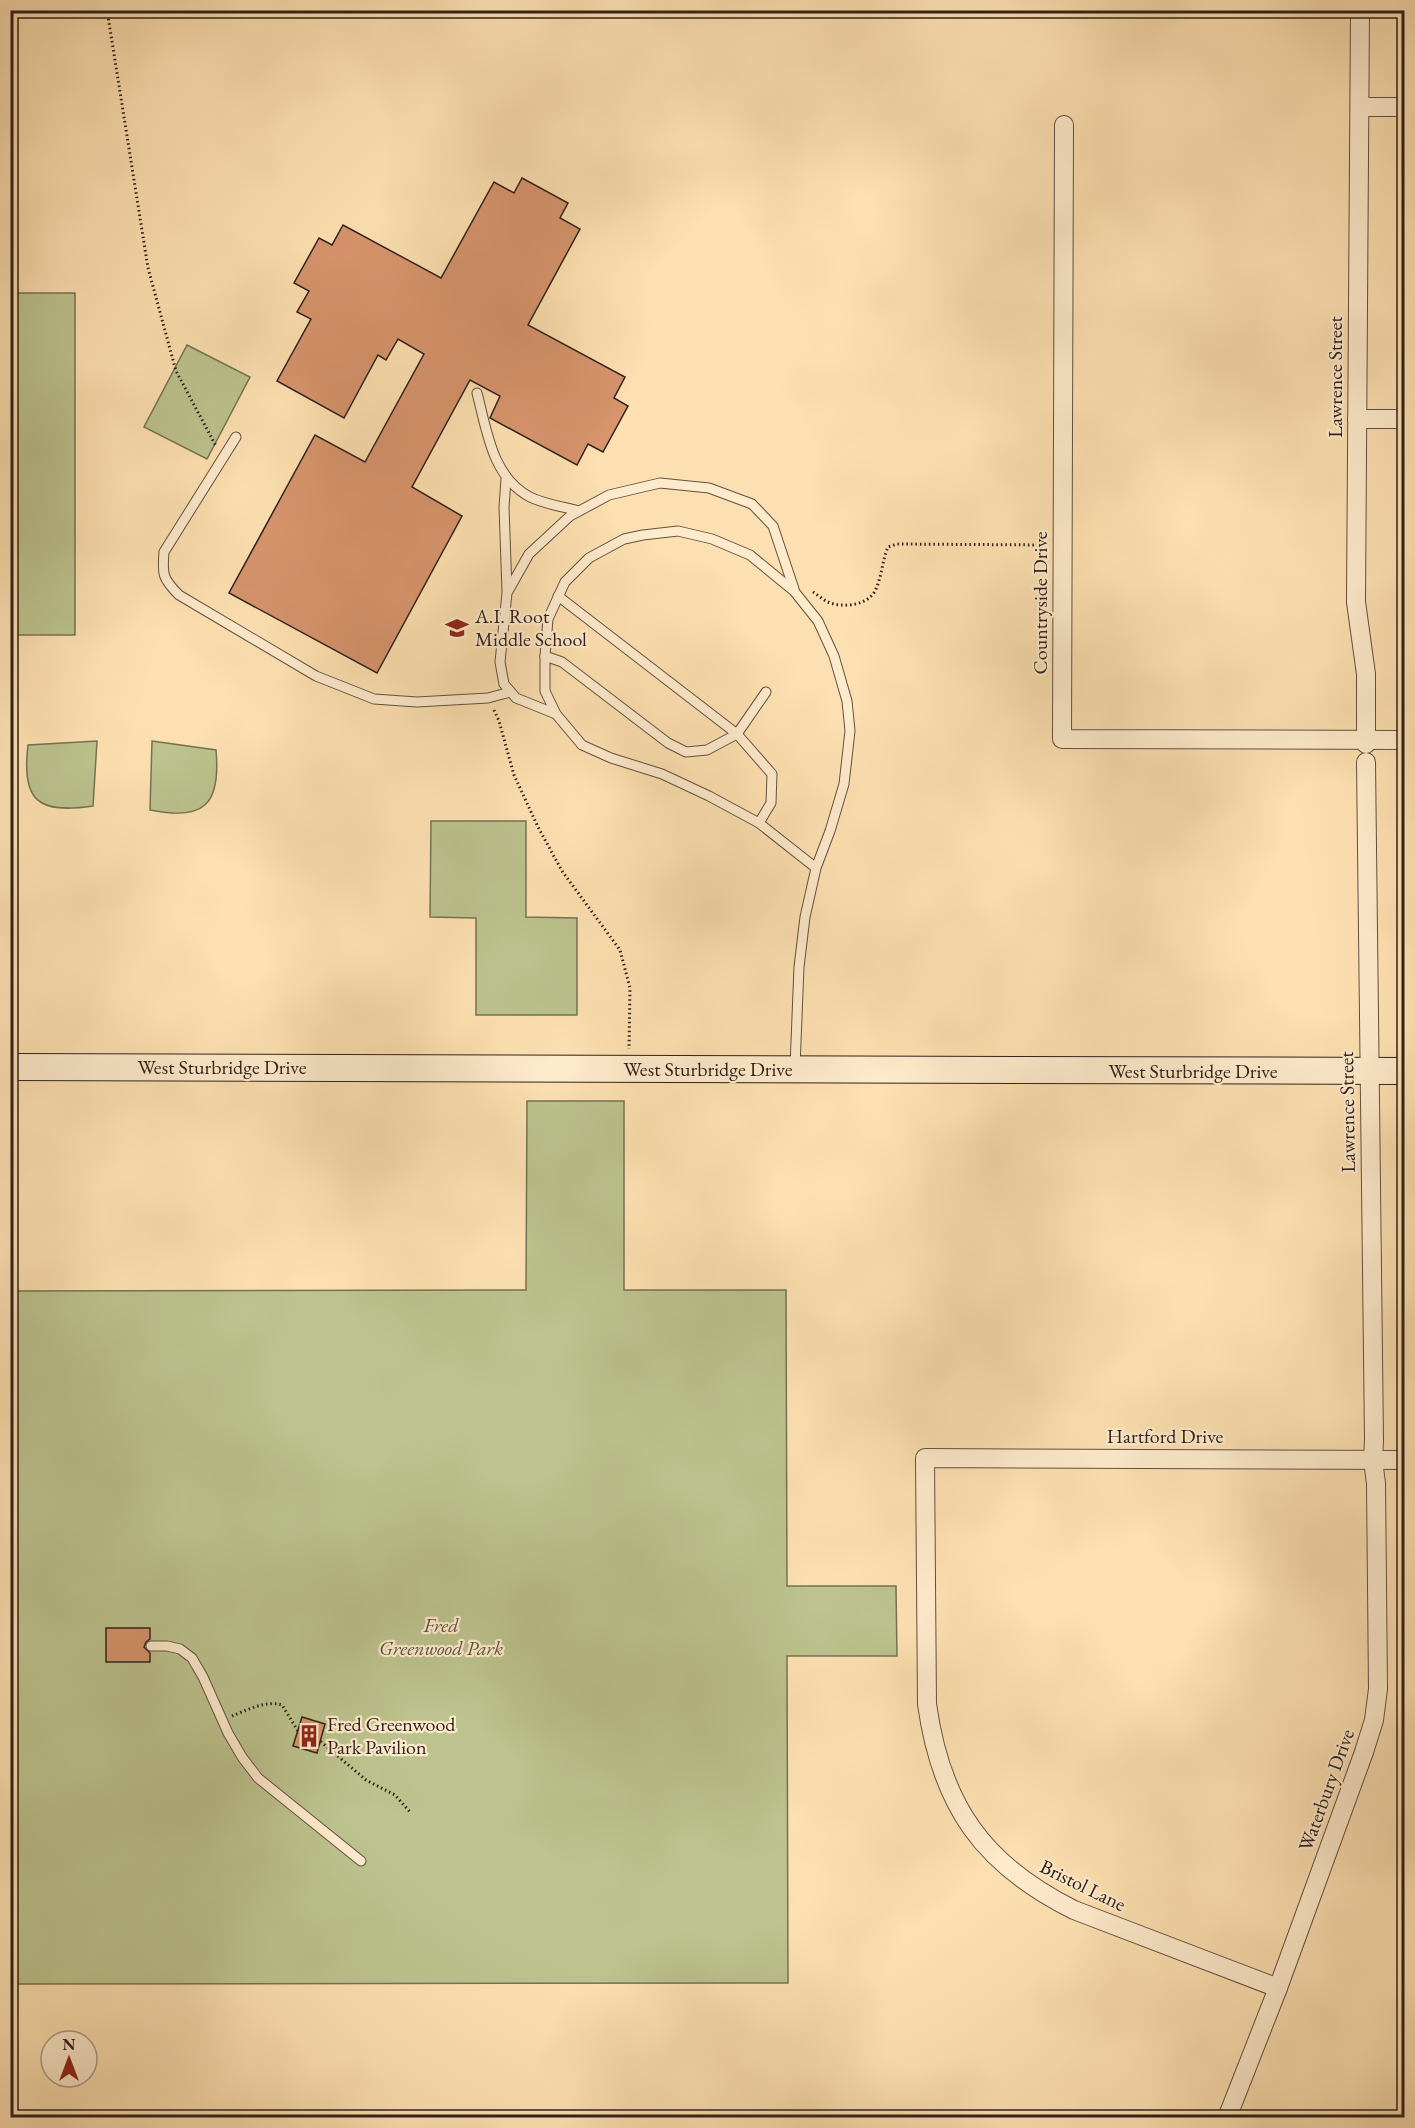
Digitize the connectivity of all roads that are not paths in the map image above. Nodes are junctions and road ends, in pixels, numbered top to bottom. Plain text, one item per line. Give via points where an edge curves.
1 (1360, 10) edge
2 (1360, 107) junction
3 (1404, 107) edge
4 (1064, 124) dead end
5 (477, 393) dead end
6 (1357, 419) junction
7 (1404, 419) edge
8 (236, 437) dead end
9 (506, 479) junction
10 (579, 511) junction
11 (793, 588) junction
12 (507, 593) junction
13 (558, 596) junction
14 (545, 656) junction
15 (510, 692) junction
16 (766, 692) dead end
17 (556, 714) junction
18 (737, 734) junction
19 (1404, 740) edge
20 (1366, 748) junction
21 (759, 823) junction
22 (816, 868) junction
23 (10, 1066) edge
24 (795, 1070) junction
25 (1404, 1071) edge
26 (1369, 1072) junction
27 (925, 1458) joint
28 (1404, 1460) edge
29 (1373, 1461) junction
30 (151, 1646) dead end
31 (360, 1861) dead end
32 (1278, 1988) junction
33 (1227, 2118) edge

1 - 2 street, Lawrence Street
2 - 3 street
2 - 6 street, Lawrence Street
4 - 20 street, Countryside Drive via 1062,739
5 - 9 lane via 492,450
6 - 7 street
6 - 20 street, Lawrence Street via 1356,602 1366,674
8 - 15 lane via 164,552 162,572 179,595 316,676 374,699 417,702 488,698
9 - 10 lane via 530,497
9 - 12 lane
10 - 11 lane via 609,495 660,483 708,488 752,504 773,526
10 - 12 lane via 529,554
11 - 13 lane via 750,555 712,539 678,531 624,539 589,558 565,582
11 - 22 lane via 818,621 834,656 847,701 850,731 844,784
12 - 15 lane via 500,662 504,684
13 - 14 lane via 548,619
13 - 18 lane
14 - 17 lane via 545,691
14 - 18 lane via 562,662 668,743 686,752 707,750
15 - 17 lane
16 - 18 lane
17 - 21 lane via 582,745 662,774
18 - 21 lane via 772,774 771,803
19 - 20 street, Countryside Drive
20 - 26 street, Lawrence Street
21 - 22 lane
22 - 24 lane via 798,967
23 - 24 street, West Sturbridge Drive
24 - 26 street, West Sturbridge Drive
25 - 26 street, West Sturbridge Drive
26 - 29 street, Lawrence Street
27 - 29 street, Hartford Drive
27 - 32 street, Bristol Lane via 927,1704 941,1769 971,1828 1017,1877 1044,1895
28 - 29 street, Hartford Drive
29 - 32 street, Waterbury Drive via 1378,1689 1374,1720
30 - 31 lane via 180,1649 192,1658 242,1757 258,1778
32 - 33 street, Waterbury Drive

